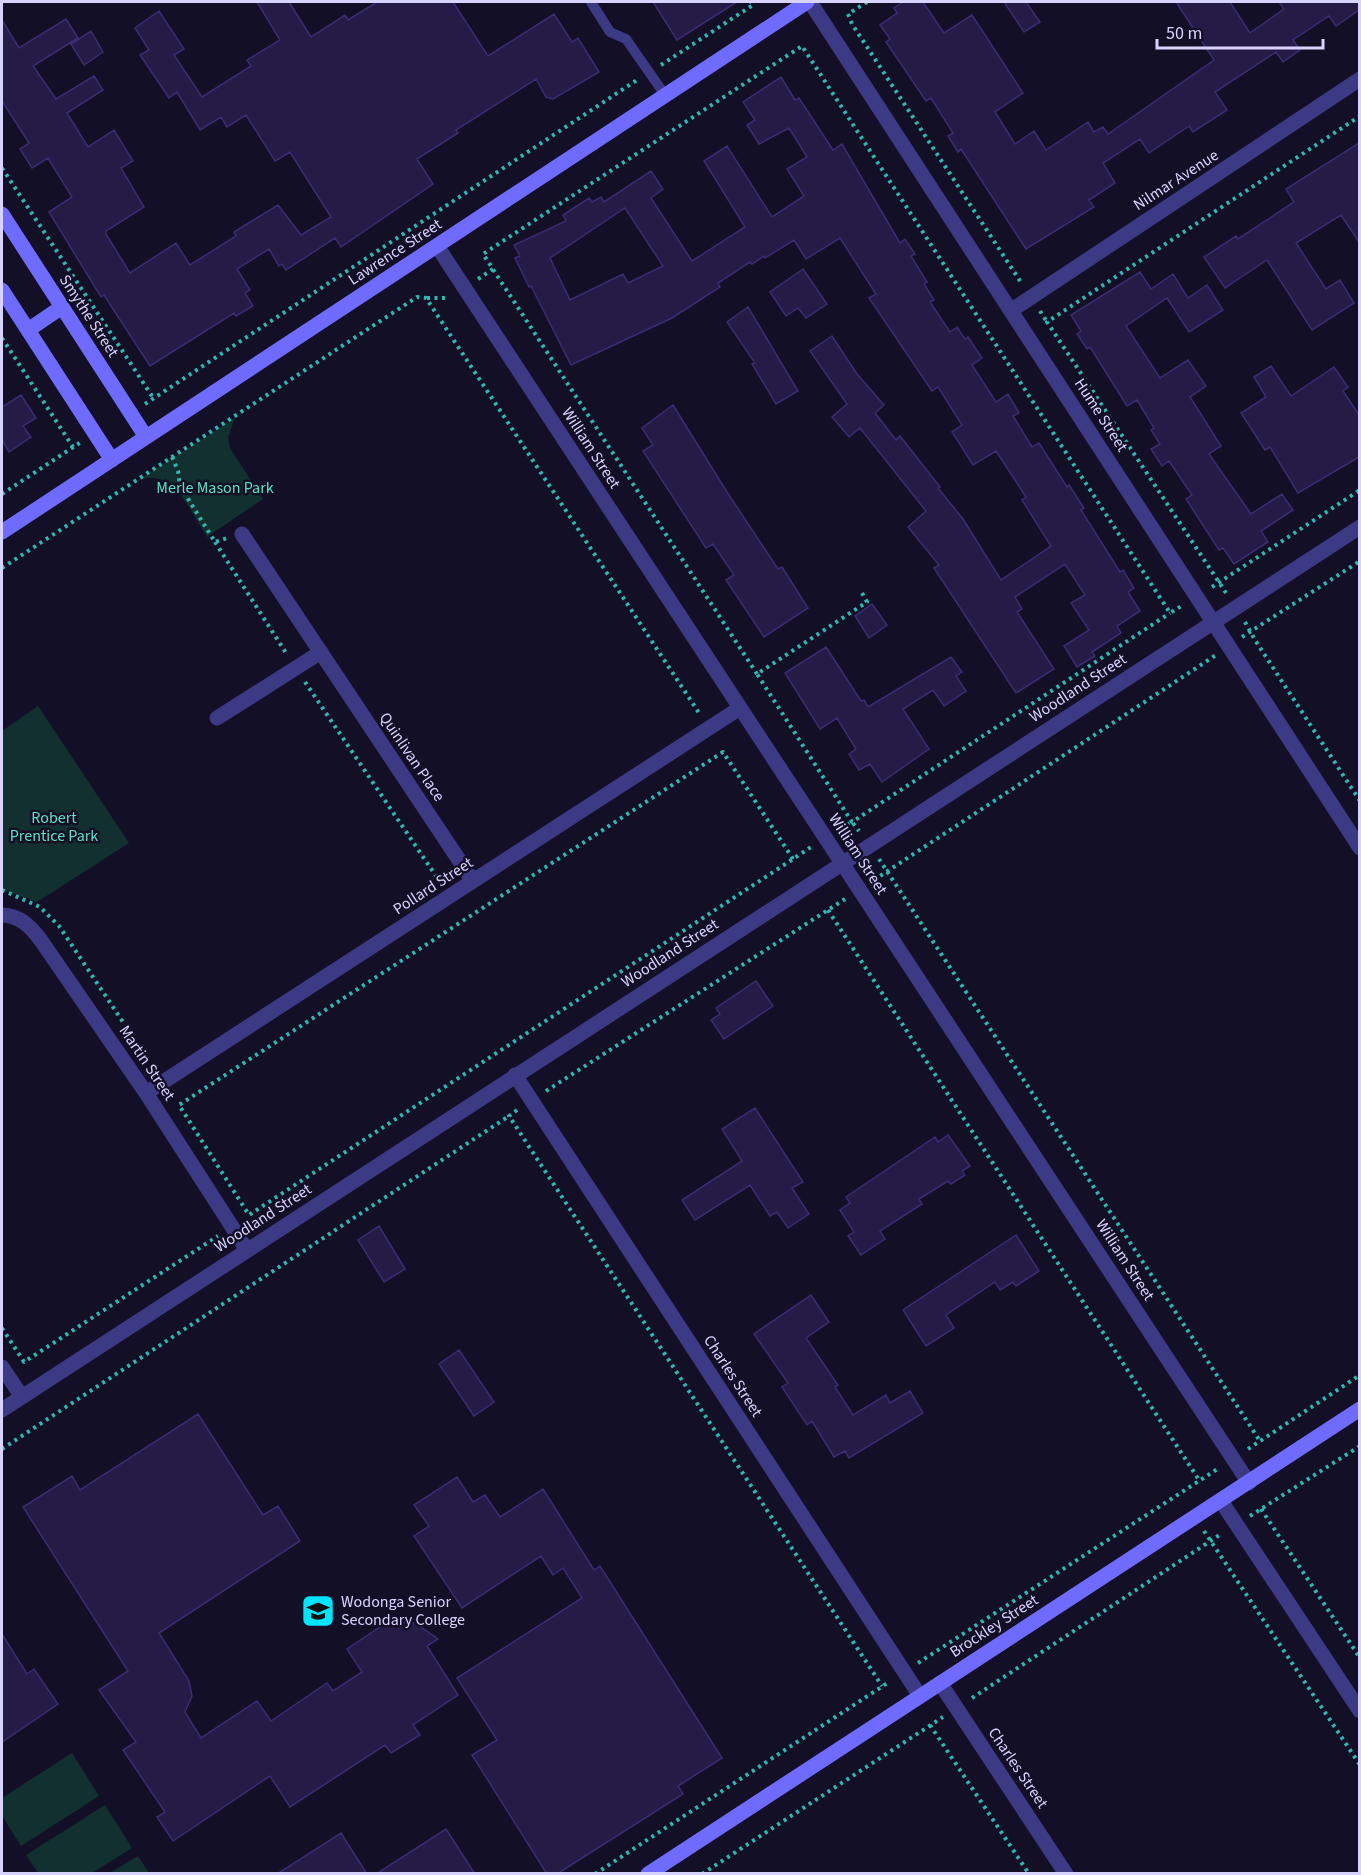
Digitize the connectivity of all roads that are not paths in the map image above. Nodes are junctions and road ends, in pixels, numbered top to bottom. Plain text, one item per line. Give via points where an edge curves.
1 (591, 2) edge
2 (809, 2) edge
3 (1359, 79) edge
4 (665, 95) junction
5 (2, 214) edge
6 (437, 246) junction
7 (2, 290) edge
8 (62, 307) junction
9 (1012, 310) junction
10 (28, 330) junction
11 (146, 437) junction
12 (112, 460) junction
13 (1359, 527) edge
14 (2, 532) edge
15 (242, 534) road end
16 (1212, 622) junction
17 (321, 652) junction
18 (740, 708) junction
19 (217, 718) dead end
20 (1359, 848) edge
21 (842, 863) junction
22 (473, 881) junction
23 (2, 915) edge
24 (515, 1076) junction
25 (146, 1093) junction
26 (247, 1250) junction
27 (2, 1367) edge
28 (22, 1397) junction
29 (1359, 1409) edge
30 (2, 1410) edge
31 (1248, 1483) junction
32 (1221, 1501) junction
33 (940, 1683) junction
34 (920, 1696) junction
35 (1359, 1711) edge
36 (648, 1874) edge
37 (1066, 1874) edge

1 - 4 lane via 610,32 626,39
2 - 4 main road, Lawrence Street
2 - 9 street, Hume Street
3 - 9 street, Nilmar Avenue
4 - 6 main road, Lawrence Street
5 - 8 main road, Smythe Street
6 - 11 main road, Lawrence Street
6 - 18 street, William Street
7 - 10 main road
8 - 10 main road
8 - 11 main road, Smythe Street
9 - 16 street, Hume Street
10 - 12 main road
11 - 12 main road, Lawrence Street
12 - 14 main road, Lawrence Street
13 - 16 street, Woodland Street
15 - 17 street, Quinlivan Place
16 - 20 street, Hume Street
16 - 21 street, Woodland Street
17 - 19 street
17 - 22 street, Quinlivan Place
18 - 21 street, William Street
18 - 22 street, Pollard Street
21 - 24 street, Woodland Street
21 - 31 street, William Street
22 - 25 street, Pollard Street
23 - 25 street, Martin Street via 14,916 30,926
24 - 26 street, Woodland Street
24 - 34 street, Charles Street
25 - 26 street, Martin Street
26 - 28 street, Woodland Street
27 - 28 street
28 - 30 street, Woodland Street
29 - 31 main road, Brockley Street
31 - 32 main road, Brockley Street
32 - 33 main road, Brockley Street
32 - 35 street
33 - 34 main road, Brockley Street
33 - 37 street, Charles Street
34 - 36 main road, Brockley Street

